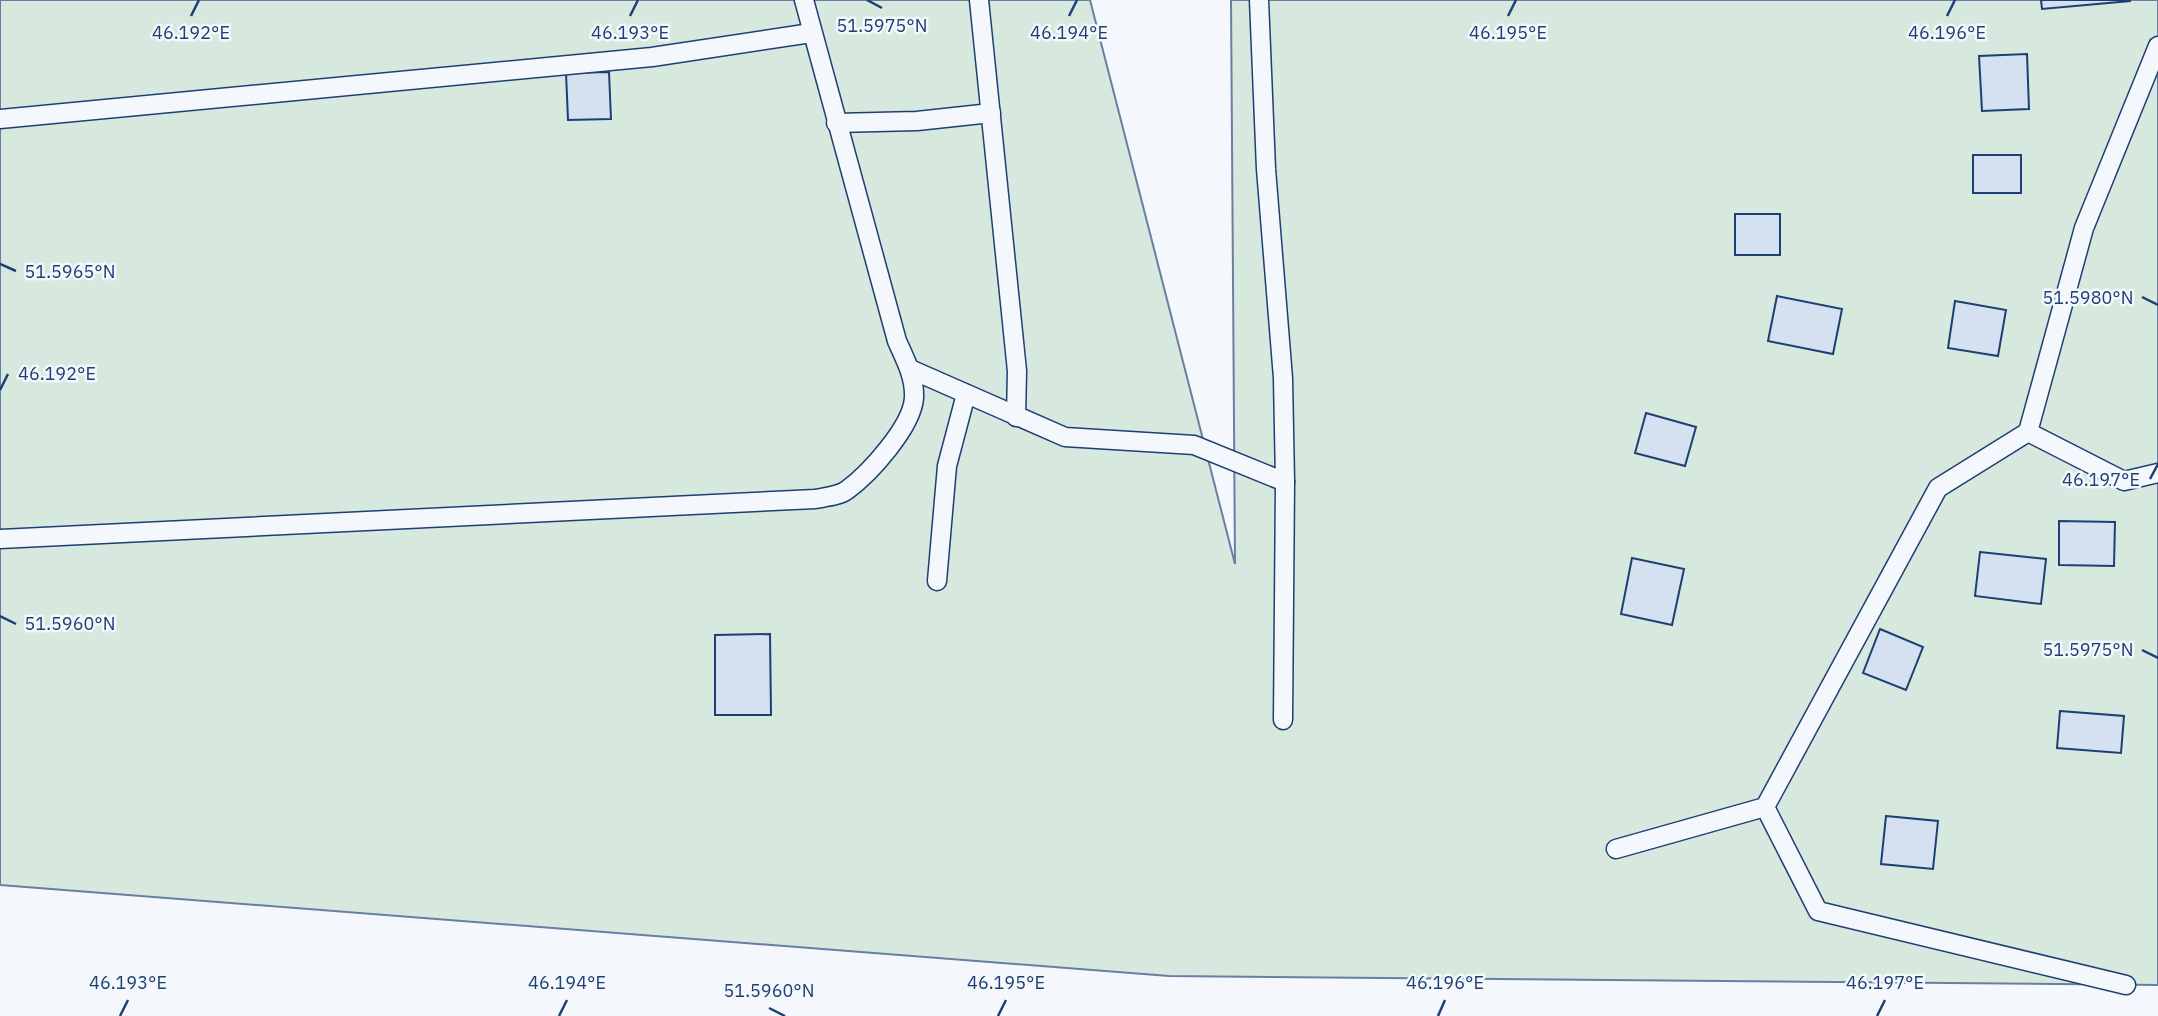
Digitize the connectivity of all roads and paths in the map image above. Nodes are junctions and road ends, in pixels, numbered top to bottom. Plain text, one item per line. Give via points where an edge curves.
1 (804, 0) edge
2 (979, 0) edge
3 (1259, 0) edge
4 (811, 33) junction
5 (2158, 46) edge
6 (991, 113) junction
7 (0, 118) edge
8 (835, 123) junction
9 (910, 369) junction
10 (967, 394) junction
11 (1016, 417) junction
12 (2028, 432) junction
13 (2158, 473) edge
14 (1285, 482) junction
15 (0, 539) edge
16 (937, 581) dead end
17 (1283, 720) dead end
18 (1765, 807) junction
19 (1616, 849) dead end
20 (2126, 985) dead end

1 - 4 lane
2 - 6 lane
3 - 14 lane via 1266,169 1283,379
4 - 7 lane via 652,57
4 - 8 lane
5 - 12 lane via 2084,228
6 - 8 lane
6 - 11 lane via 1017,371
8 - 9 lane via 897,341
9 - 10 lane
9 - 15 lane via 914,401 877,463 845,492 815,499
10 - 11 lane
10 - 16 lane via 947,466
11 - 14 lane via 1065,437 1194,444
12 - 13 lane via 2124,481
12 - 18 lane via 1938,488
14 - 17 lane
18 - 19 lane
18 - 20 lane via 1818,911

